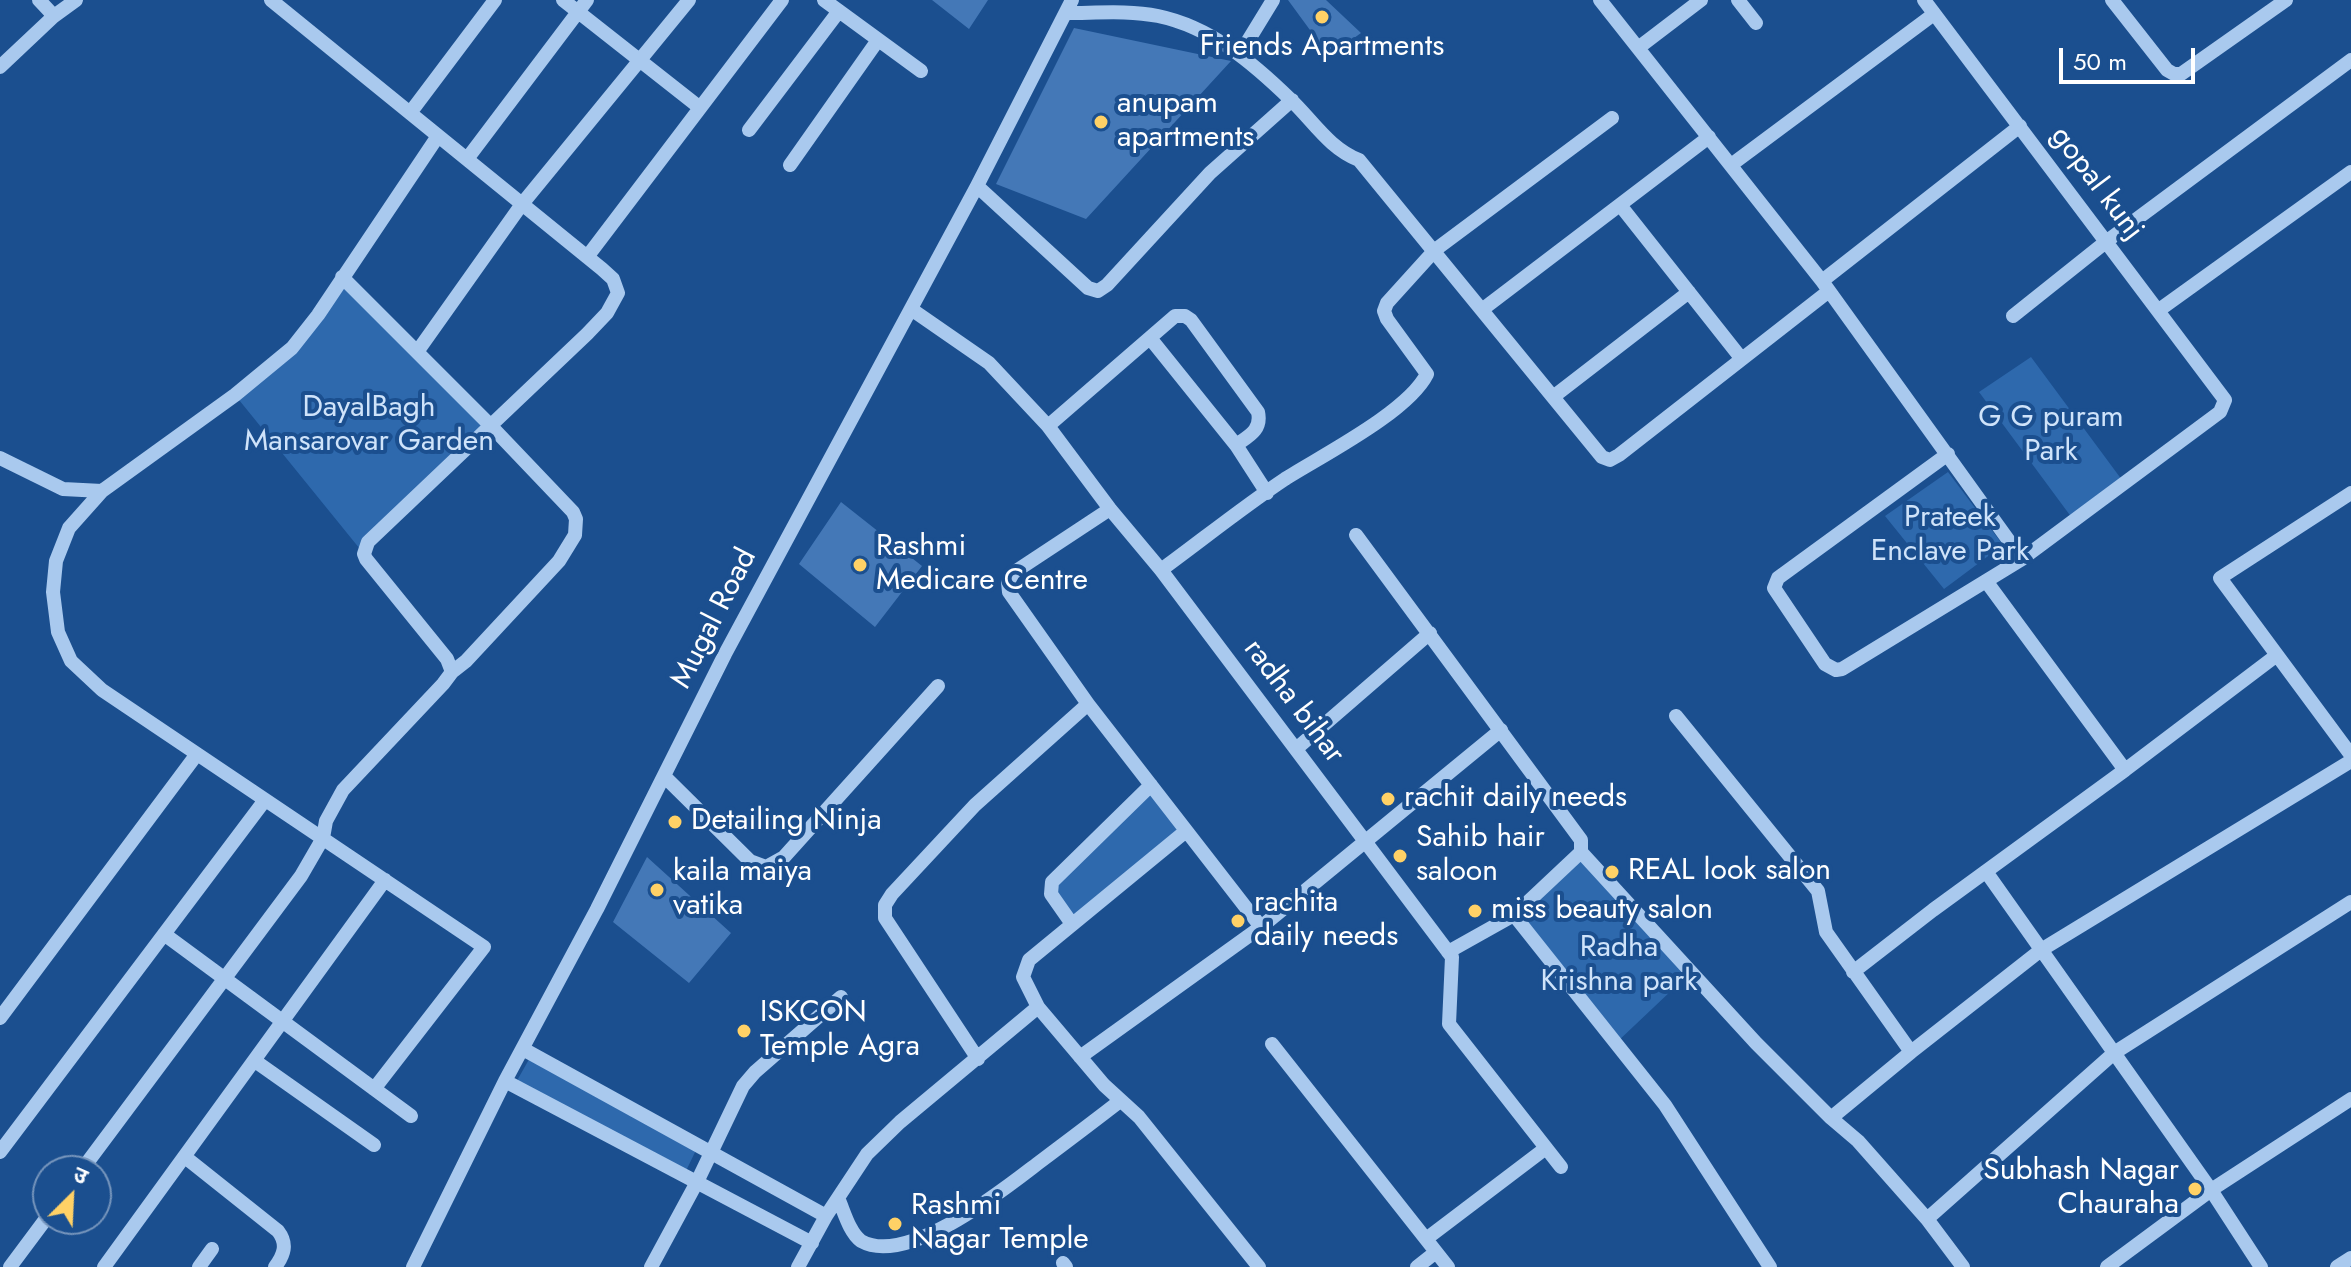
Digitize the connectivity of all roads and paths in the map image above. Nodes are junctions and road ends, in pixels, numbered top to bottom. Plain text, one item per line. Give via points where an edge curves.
1 (39, 0) edge
2 (76, 0) edge
3 (271, 0) edge
4 (495, 0) edge
5 (563, 0) edge
6 (689, 0) edge
7 (782, 0) edge
8 (824, 0) edge
9 (1273, 0) edge
10 (1600, 0) edge
11 (1701, 0) edge
12 (1738, 0) edge
13 (1924, 0) edge
14 (2112, 0) edge
15 (2286, 0) edge
16 (582, 6) edge
17 (1069, 7) edge
18 (839, 11) junction
19 (1934, 14) junction
20 (54, 16) junction
21 (1756, 23) dead end
22 (878, 40) junction
23 (1638, 48) junction
24 (1240, 54) junction
25 (639, 60) junction
26 (2351, 60) edge
27 (0, 67) edge
28 (921, 71) dead end
29 (1292, 100) junction
30 (699, 107) junction
31 (410, 113) junction
32 (1612, 118) dead end
33 (2020, 126) junction
34 (749, 130) dead end
35 (438, 136) junction
36 (1709, 137) junction
37 (467, 159) junction
38 (790, 165) dead end
39 (1731, 165) junction
40 (2351, 172) edge
41 (977, 186) junction
42 (522, 204) junction
43 (1620, 205) junction
44 (2107, 241) junction
45 (1435, 250) junction
46 (587, 257) junction
47 (342, 277) junction
48 (1826, 286) junction
49 (1689, 292) junction
50 (911, 309) junction
51 (1483, 309) junction
52 (2159, 310) junction
53 (2013, 316) dead end
54 (1150, 338) junction
55 (417, 352) junction
56 (1741, 358) junction
57 (1553, 397) junction
58 (491, 426) junction
59 (1048, 426) junction
60 (1236, 445) junction
61 (1948, 454) junction
62 (0, 458) edge
63 (102, 491) junction
64 (1267, 493) junction
65 (2351, 493) edge
66 (1110, 509) junction
67 (1356, 535) dead end
68 (2022, 559) junction
69 (1161, 570) junction
70 (1986, 581) junction
71 (1430, 633) junction
72 (2277, 655) junction
73 (452, 672) junction
74 (938, 686) dead end
75 (1088, 704) junction
76 (1676, 716) dead end
77 (1501, 730) junction
78 (1296, 749) junction
79 (197, 754) junction
80 (2351, 758) edge
81 (2125, 770) junction
82 (664, 776) junction
83 (1151, 785) junction
84 (265, 800) junction
85 (1186, 831) junction
86 (323, 838) junction
87 (1365, 840) junction
88 (1581, 852) junction
89 (1987, 873) junction
90 (385, 880) junction
91 (2351, 902) edge
92 (1514, 915) junction
93 (1072, 924) junction
94 (1261, 927) junction
95 (164, 934) junction
96 (2041, 950) junction
97 (1448, 952) junction
98 (1853, 972) junction
99 (224, 979) junction
100 (841, 997) dead end
101 (1038, 1007) junction
102 (0, 1018) edge
103 (284, 1022) junction
104 (1272, 1044) dead end
105 (523, 1049) junction
106 (1911, 1052) junction
107 (2114, 1053) junction
108 (1080, 1057) junction
109 (978, 1059) junction
110 (255, 1061) junction
111 (505, 1081) junction
112 (374, 1089) junction
113 (2351, 1099) edge
114 (1120, 1101) junction
115 (411, 1116) dead end
116 (1831, 1118) junction
117 (374, 1145) dead end
118 (1546, 1148) junction
119 (0, 1152) edge
120 (710, 1152) junction
121 (93, 1155) edge
122 (185, 1157) junction
123 (1561, 1167) dead end
124 (697, 1182) junction
125 (2211, 1190) junction
126 (838, 1198) junction
127 (826, 1216) junction
128 (1927, 1219) junction
129 (34, 1235) edge
130 (1426, 1239) junction
131 (812, 1243) junction
132 (212, 1249) dead end
133 (1436, 1252) junction
134 (2351, 1258) edge
135 (283, 1263) edge
136 (10, 1267) edge
137 (104, 1267) edge
138 (199, 1267) edge
139 (413, 1267) edge
140 (651, 1267) edge
141 (798, 1267) edge
142 (1259, 1267) edge
143 (1417, 1267) edge
144 (1448, 1267) edge
145 (1770, 1267) edge
146 (1963, 1267) edge
147 (2107, 1267) edge
148 (2261, 1267) edge
149 (2337, 1267) edge

1 - 20 street
2 - 20 street
3 - 31 street
4 - 31 street
5 - 16 street
6 - 25 street
7 - 30 street
8 - 18 street
9 - 24 street
10 - 23 street
11 - 23 street
12 - 21 street
13 - 19 street, gopal kunj
14 - 15 street via 2174,74 2186,73
16 - 25 street
16 - 37 street
17 - 24 street via 1155,15 1192,25
17 - 41 street, Mugal Road
18 - 22 street
18 - 34 street
19 - 33 street, gopal kunj
19 - 39 street
20 - 27 street
22 - 28 street
22 - 38 street
23 - 36 street
24 - 29 street
25 - 30 street
25 - 42 street
26 - 44 street
29 - 41 street via 1210,173 1098,291 1088,288
29 - 45 street via 1334,147 1359,160
30 - 46 street
31 - 35 street
32 - 45 street
33 - 44 street, gopal kunj
33 - 48 street
35 - 37 street
35 - 47 street
36 - 39 street
36 - 43 street
37 - 42 street
39 - 48 street
40 - 52 street
41 - 50 street, Mugal Road
42 - 46 street
42 - 55 street
43 - 49 street
43 - 51 street
44 - 52 street, gopal kunj
44 - 53 street
45 - 51 street
45 - 64 street via 1384,311 1427,374 1421,387
46 - 58 street via 613,279 616,300
47 - 55 street
47 - 63 street via 307,331 269,369
48 - 56 street
48 - 61 street
49 - 56 street
49 - 57 street
50 - 59 street, radha bihar via 989,363
50 - 82 street, Mugal Road
51 - 57 street
52 - 68 street, gopal kunj via 2225,400 2220,412
54 - 59 street
54 - 60 street
54 - 60 street via 1175,316 1191,320 1258,412 1256,430
55 - 58 street
56 - 57 street via 1610,460 1595,451
58 - 73 street via 573,512 576,527 559,561
58 - 73 street via 364,550
59 - 66 street, radha bihar
60 - 64 street
61 - 68 street
61 - 70 street via 1778,578 1774,588 1825,664 1836,670
62 - 63 street via 63,489
63 - 79 street via 75,519 56,561 53,592 62,645 102,690
64 - 69 street
65 - 72 street via 2220,578
66 - 69 street, radha bihar
66 - 75 street via 1013,573 1008,582 1009,592
67 - 71 street
68 - 70 street
69 - 78 street, radha bihar
70 - 81 street
71 - 77 street
71 - 78 street
72 - 80 street
72 - 81 street
73 - 86 street via 343,790
74 - 82 street via 784,857 766,867 750,861
75 - 83 street
75 - 109 street via 975,805 885,905 885,918
76 - 98 street via 1818,891 1826,932
77 - 87 street
77 - 88 street via 1581,840
78 - 87 street, radha bihar
79 - 84 street
79 - 102 street
80 - 96 street
81 - 89 street
82 - 105 street, Mugal Road
83 - 85 street
83 - 93 street via 1052,882 1051,894
84 - 86 street
84 - 95 street
85 - 93 street
85 - 94 street
86 - 90 street
86 - 99 street
87 - 94 street
87 - 97 street, radha bihar
88 - 92 street
88 - 116 street
89 - 96 street
89 - 98 street
90 - 103 street
90 - 112 street via 484,947
91 - 107 street
92 - 97 street
92 - 145 street via 1665,1105
93 - 101 street via 1026,965 1023,977
94 - 108 street
95 - 99 street
95 - 119 street
96 - 106 street
96 - 107 street
97 - 118 street via 1449,1024
98 - 106 street
99 - 103 street
99 - 121 street
100 - 120 street via 748,1078
101 - 108 street
101 - 109 street
103 - 110 street
103 - 112 street
104 - 130 street
105 - 111 street, Mugal Road
105 - 120 street
106 - 116 street
107 - 125 street
107 - 128 street
108 - 114 street
109 - 126 street via 880,1139
110 - 117 street
110 - 122 street
111 - 124 street
111 - 139 street, Mugal Road
112 - 115 street
113 - 125 street
114 - 126 street via 966,1217 923,1240 891,1248 865,1243 854,1234
114 - 142 street via 1139,1117
116 - 128 street
118 - 123 street
118 - 130 street
120 - 124 street
120 - 127 street
122 - 135 street via 278,1231 284,1238
122 - 137 street
124 - 131 street
124 - 140 street
125 - 147 street
125 - 148 street
126 - 127 street
127 - 131 street
128 - 146 street
129 - 136 street
130 - 133 street
131 - 141 street
132 - 138 street
133 - 143 street
133 - 144 street
134 - 149 street

